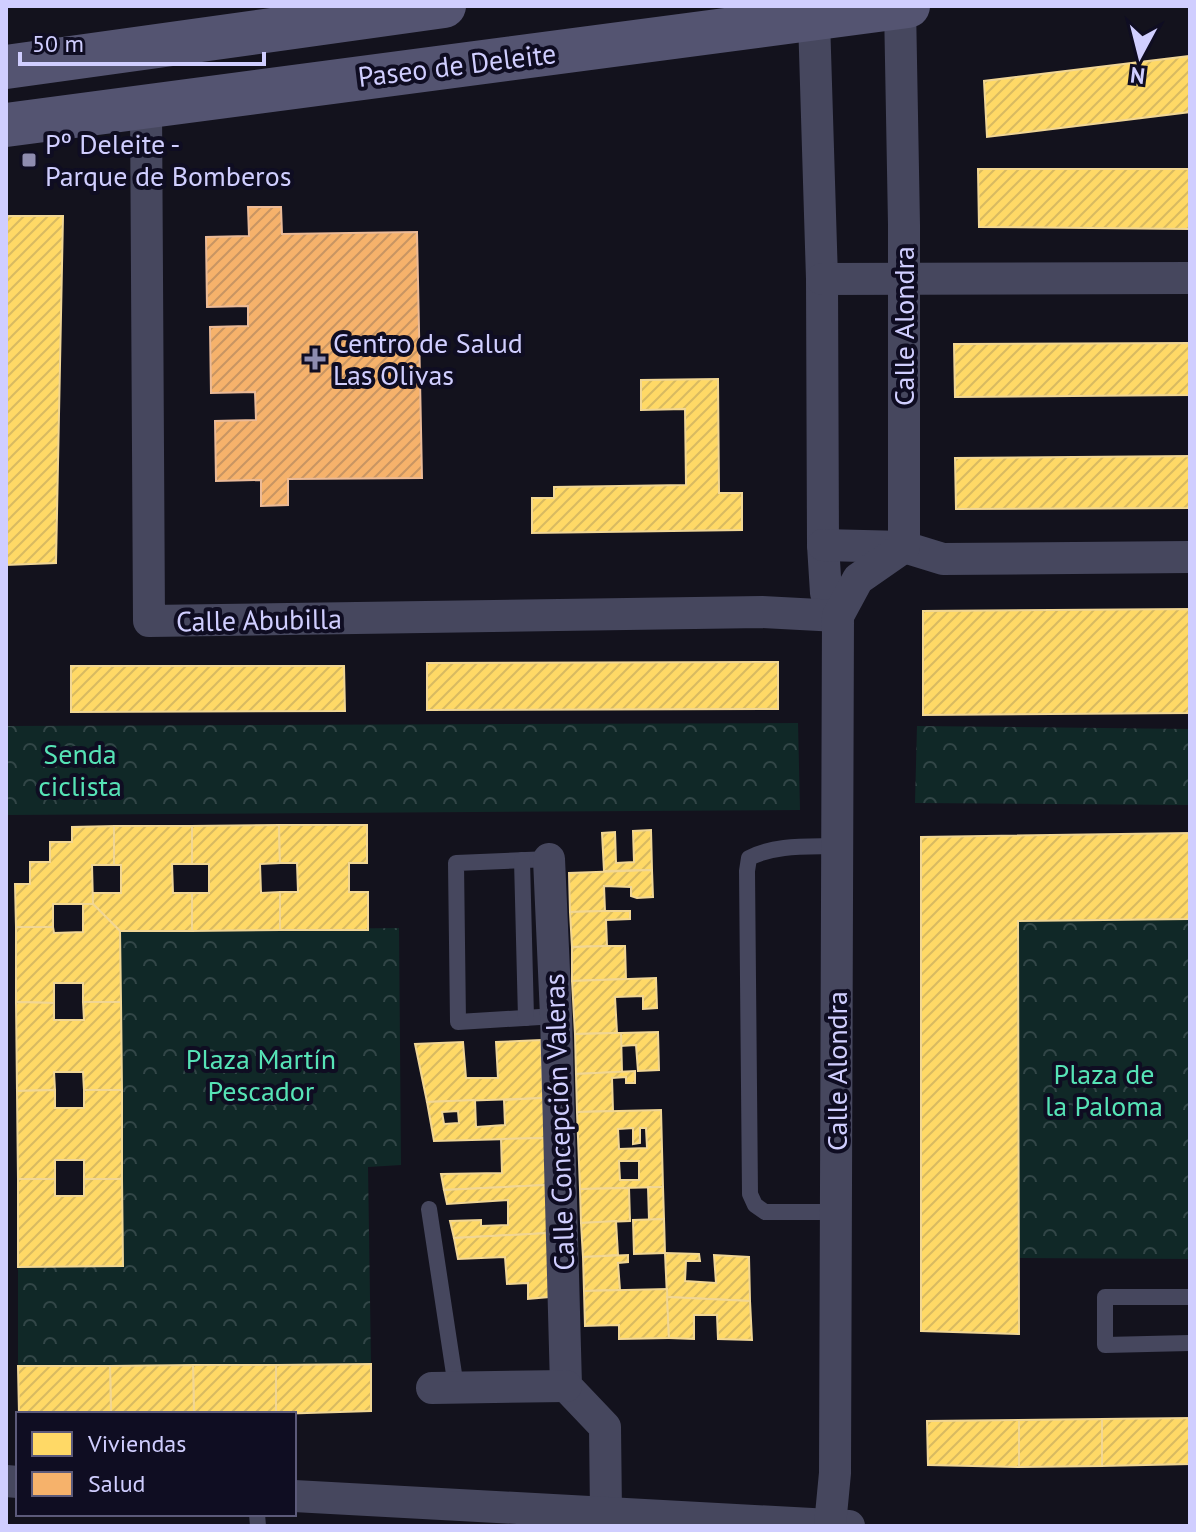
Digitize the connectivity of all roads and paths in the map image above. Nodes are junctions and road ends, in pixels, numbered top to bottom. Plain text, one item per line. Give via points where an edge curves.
1 (444, 6) edge
2 (900, 6) edge
3 (908, 6) edge
4 (816, 12) edge
5 (6, 67) edge
6 (146, 105) junction
7 (6, 125) edge
8 (1190, 278) edge
9 (822, 279) junction
10 (904, 279) junction
11 (823, 545) junction
12 (904, 547) junction
13 (1190, 557) edge
14 (838, 616) junction
15 (838, 846) junction
16 (535, 860) joint
17 (541, 1017) junction
18 (429, 1209) dead end
19 (836, 1212) junction
20 (1190, 1297) edge
21 (1190, 1343) edge
22 (566, 1386) junction
23 (444, 1388) joint
24 (296, 1496) edge
25 (606, 1513) junction
26 (650, 1521) edge
27 (830, 1525) edge
28 (849, 1526) edge

1 - 5 main road
2 - 3 main road, Paseo de Deleite
2 - 4 main road, Paseo de Deleite
2 - 10 street, Calle Alondra
4 - 6 main road, Paseo de Deleite
4 - 9 street, Calle Alondra
6 - 7 main road, Paseo de Deleite
6 - 14 street, Calle Abubilla via 149,621 762,612
8 - 10 street
9 - 10 street
9 - 11 street, Calle Alondra
10 - 12 street, Calle Alondra
11 - 12 street
11 - 14 street, Calle Alondra via 826,593
12 - 13 street via 943,559
12 - 14 street, Calle Alondra via 858,579
14 - 15 street, Calle Alondra
15 - 19 street, Calle Alondra
15 - 19 lane via 785,847 757,854 749,858 747,871 750,1194 765,1212
16 - 17 street, Calle Concepción Valeras
16 - 17 lane via 456,863 458,1022
17 - 22 street, Calle Concepción Valeras
18 - 23 lane
19 - 27 street, Calle Alondra via 835,1473
20 - 21 lane via 1105,1297 1105,1345
22 - 23 street
22 - 25 street via 605,1427
24 - 25 street
25 - 26 street
26 - 27 street
27 - 28 street

